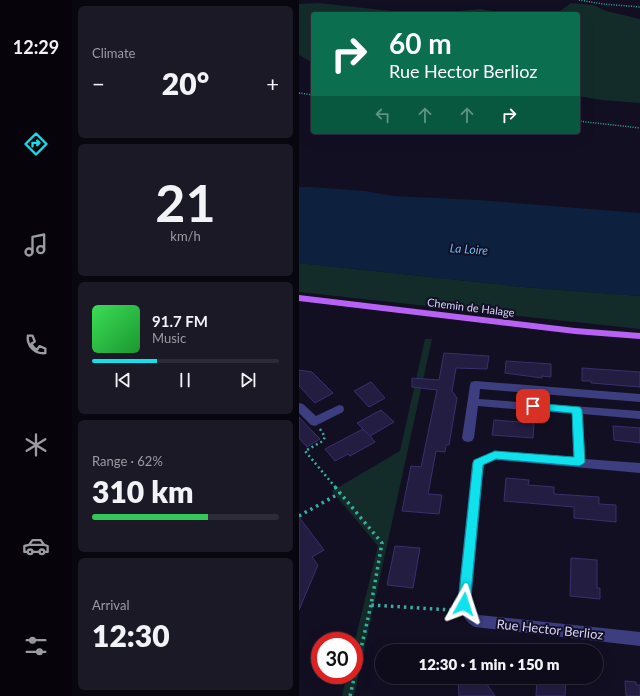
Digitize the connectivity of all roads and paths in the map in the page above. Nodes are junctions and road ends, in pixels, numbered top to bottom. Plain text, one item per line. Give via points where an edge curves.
1 (579, 0) edge
2 (640, 7) edge
3 (299, 93) edge
4 (311, 95) edge
5 (580, 122) edge
6 (640, 128) edge
7 (299, 298) edge
8 (640, 336) edge
9 (640, 398) edge
10 (474, 402) junction
11 (299, 407) edge
12 (339, 410) dead end
13 (577, 410) junction
14 (640, 415) edge
15 (315, 422) junction
16 (468, 438) dead end
17 (579, 462) junction
18 (640, 468) edge
19 (339, 493) junction
20 (299, 516) edge
21 (371, 605) junction
22 (469, 611) junction
23 (640, 639) edge
24 (350, 696) edge

1 - 2 path
3 - 4 path
5 - 6 path
7 - 8 main road, Chemin de Halage via 575,331
9 - 10 street via 475,385
10 - 13 street
10 - 16 street
11 - 15 street
12 - 15 street
13 - 14 street
13 - 17 street
15 - 19 path via 325,437 323,441 305,451
17 - 18 street
17 - 22 street via 495,455 478,463 464,604
19 - 20 path
19 - 21 path via 382,543
21 - 22 path
21 - 24 path
22 - 23 street, Rue Hector Berlioz via 475,621

